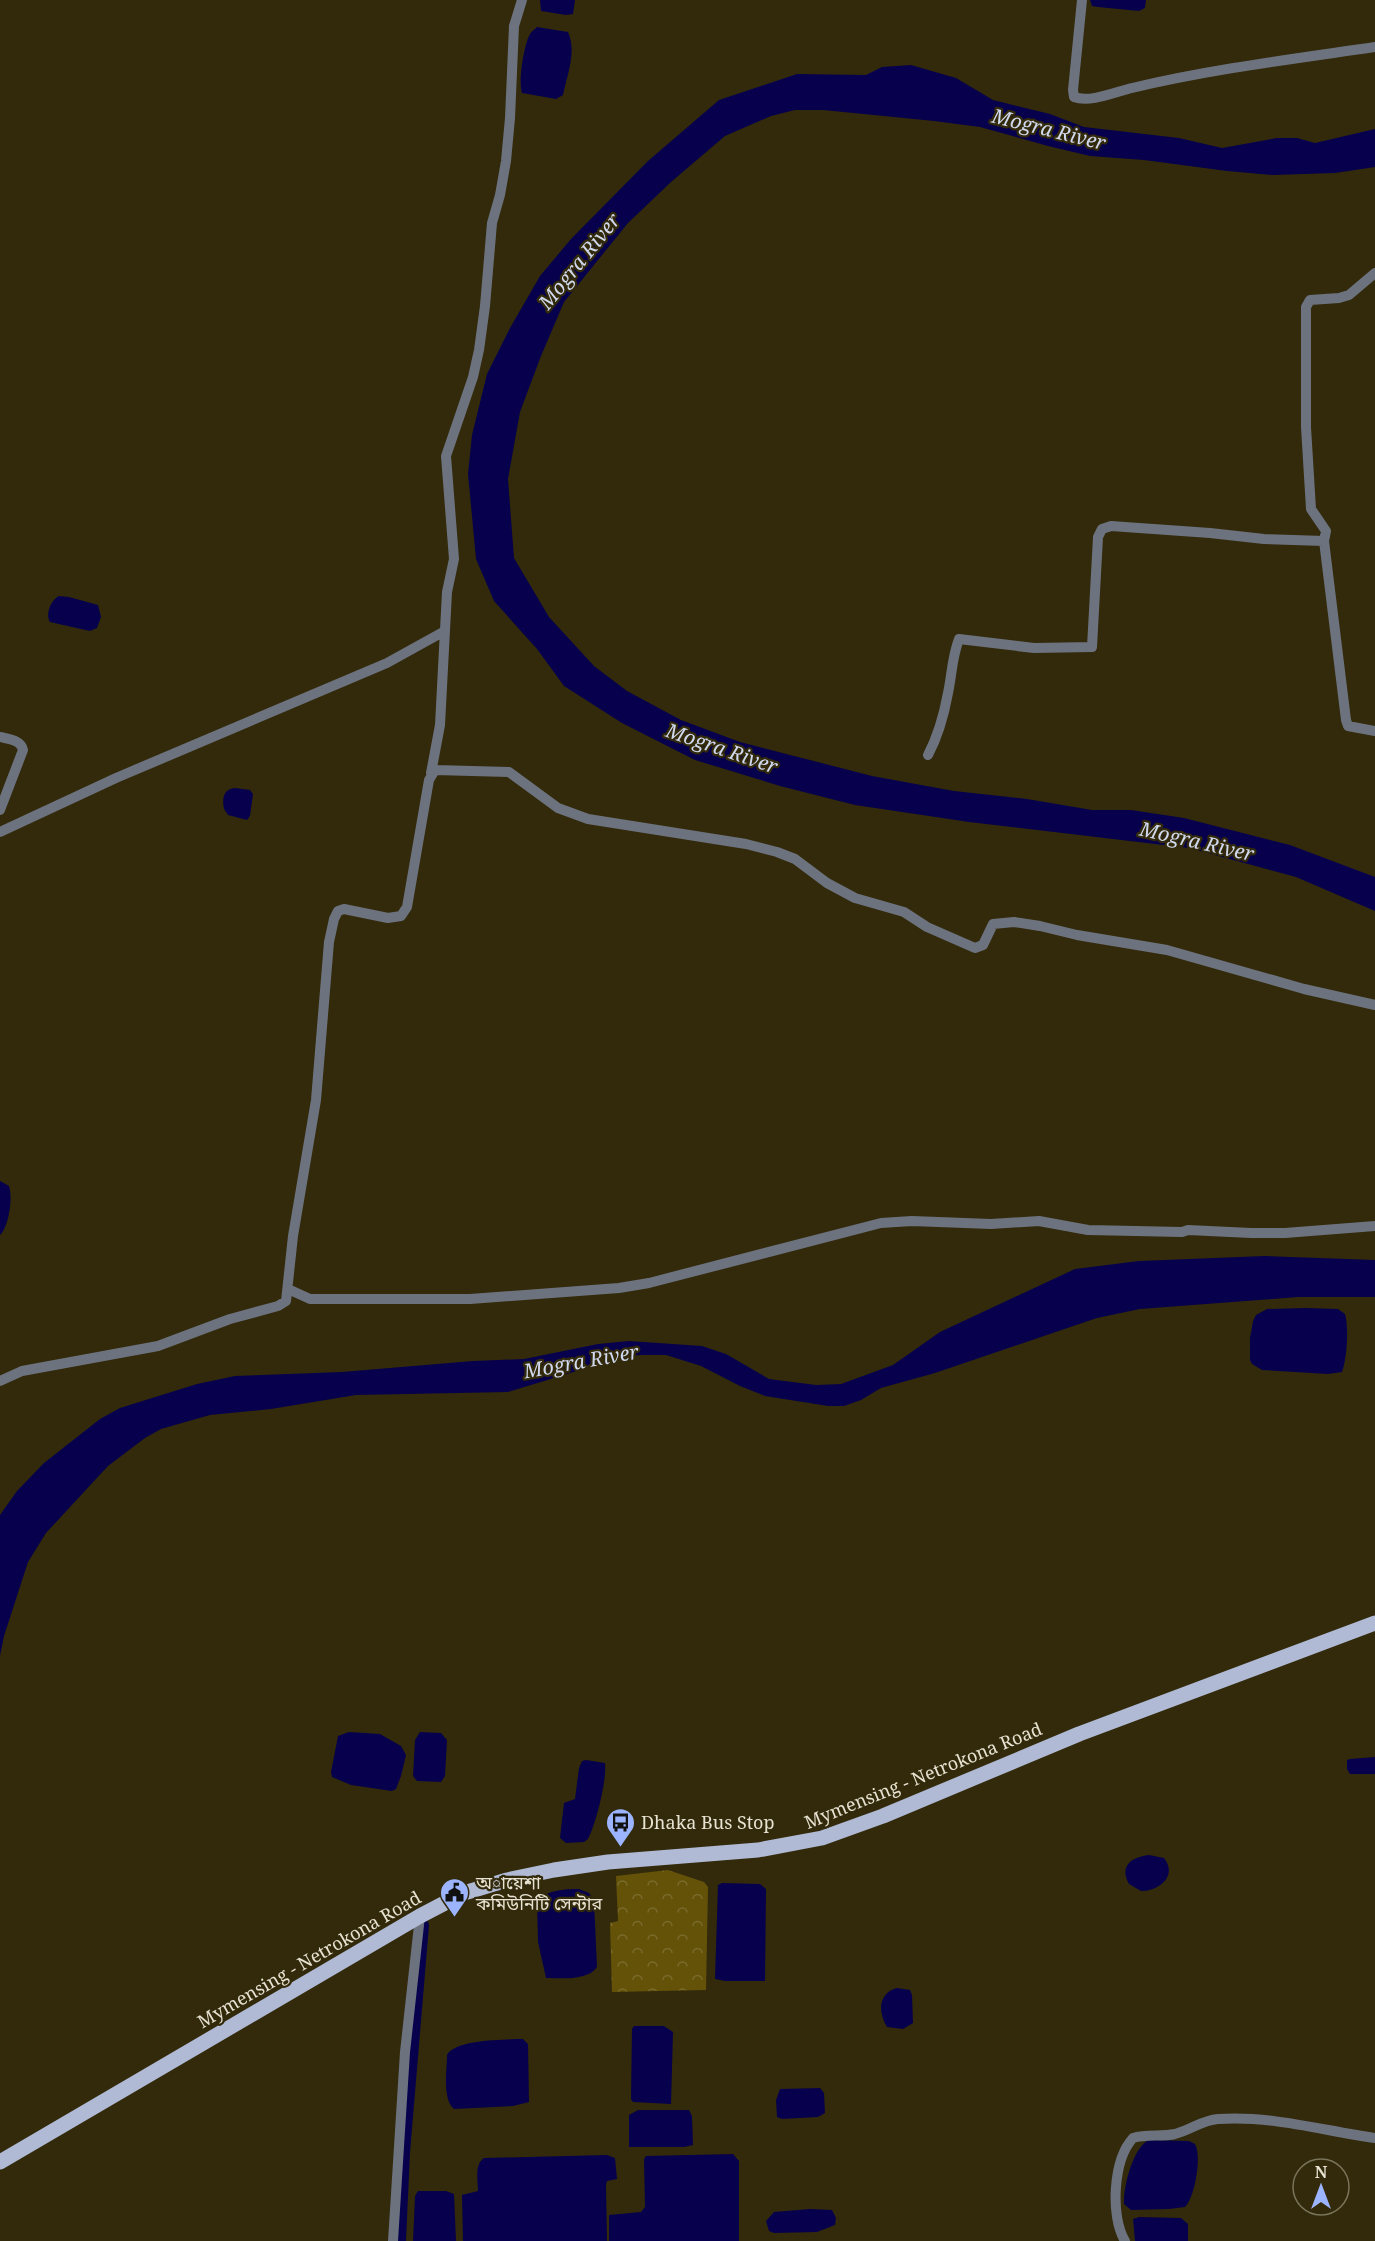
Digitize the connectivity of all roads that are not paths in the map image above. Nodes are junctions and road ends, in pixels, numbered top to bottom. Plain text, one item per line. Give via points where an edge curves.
1 (522, 0) edge
2 (1082, 0) edge
3 (1375, 47) edge
4 (1375, 273) edge
5 (1324, 541) junction
6 (443, 632) junction
7 (1375, 731) edge
8 (0, 737) edge
9 (928, 756) dead end
10 (432, 773) junction
11 (0, 810) edge
12 (0, 832) edge
13 (1375, 1005) edge
14 (1375, 1226) edge
15 (288, 1289) junction
16 (0, 1381) edge
17 (1375, 1623) edge
18 (420, 1916) junction
19 (1375, 2139) edge
20 (0, 2162) edge
21 (393, 2241) edge
22 (1125, 2241) edge

1 - 6 street via 514,26 506,160 492,223 479,350 446,456 454,559
2 - 3 street via 1072,90 1076,98 1257,63
4 - 5 street via 1349,295 1310,300 1306,307 1311,509 1326,531
5 - 7 street via 1346,720 1348,726
5 - 9 street via 1112,526 1102,529 1098,537 1092,647 1034,648 959,639 952,657 942,720
6 - 10 street via 440,725
6 - 12 street via 387,663 116,778
8 - 11 street via 16,742 23,750
10 - 13 street via 440,769 509,772 558,808 588,819 777,852 855,898 904,912 975,948 983,945 993,924 1014,922 1167,950
10 - 15 street via 407,907 401,916 388,918 344,909 334,919 316,1100
14 - 15 street via 1251,1233 1088,1230 1039,1221 912,1221 881,1223 619,1288 470,1299 310,1299
15 - 16 street via 286,1301 278,1306 158,1346 30,1369
17 - 18 main road, Mymensing - Netrokona Road via 1079,1734 822,1839 758,1850 554,1870 465,1893
18 - 20 main road, Mymensing - Netrokona Road
18 - 21 street via 405,2052
19 - 22 street via 1248,2119 1217,2119 1175,2134 1133,2138 1120,2166 1115,2206

